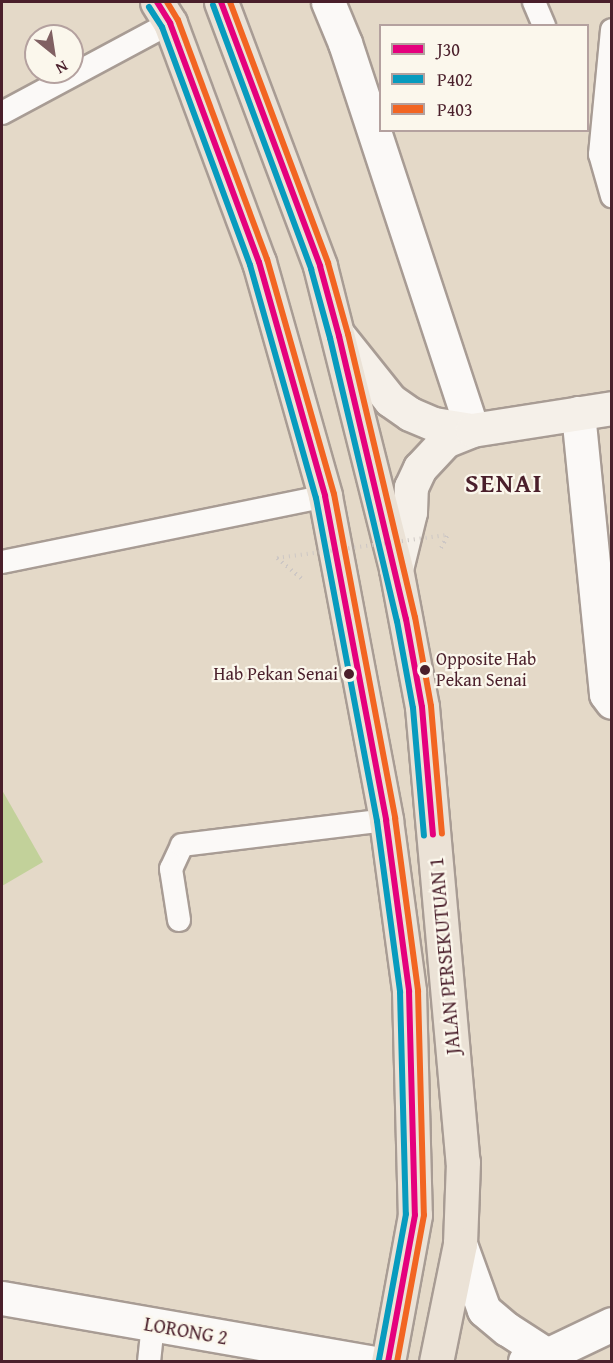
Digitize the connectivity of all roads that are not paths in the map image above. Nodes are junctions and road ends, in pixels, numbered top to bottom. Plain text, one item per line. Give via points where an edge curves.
1 (221, 2) edge
2 (328, 2) edge
3 (534, 2) edge
4 (163, 12) edge
5 (543, 24) edge
6 (612, 30) edge
7 (2, 113) edge
8 (589, 126) edge
9 (600, 154) junction
10 (612, 196) edge
11 (339, 336) junction
12 (612, 408) edge
13 (578, 413) junction
14 (472, 430) junction
15 (325, 496) junction
16 (2, 562) edge
17 (396, 569) junction
18 (612, 702) edge
19 (386, 820) junction
20 (179, 920) dead end
21 (460, 1244) junction
22 (2, 1298) edge
23 (153, 1324) junction
24 (612, 1324) edge
25 (539, 1360) edge
26 (149, 1362) edge
27 (370, 1362) edge
28 (388, 1362) edge
29 (436, 1362) edge

1 - 11 highway, JALAN PERSEKUTUAN 1 via 320,266
2 - 14 street via 345,43
3 - 5 lane
4 - 7 lane
4 - 15 highway, JALAN PERSEKUTUAN 1 via 259,262
6 - 9 lane
8 - 9 lane
9 - 10 lane
11 - 14 street via 390,400 434,424
11 - 17 highway, JALAN PERSEKUTUAN 1
12 - 13 street
13 - 14 street
13 - 18 street via 606,694
14 - 17 street via 445,441 420,468 411,487 410,512
15 - 16 lane
15 - 19 highway, JALAN PERSEKUTUAN 1
17 - 21 highway, JALAN PERSEKUTUAN 1 via 422,707 463,1162
19 - 20 lane via 182,845 171,869
19 - 28 highway, JALAN PERSEKUTUAN 1 via 409,991 415,1215
21 - 25 street via 484,1310
21 - 29 highway, JALAN PERSEKUTUAN 1
22 - 23 street, LORONG 2
23 - 26 lane
23 - 27 street, LORONG 2
24 - 25 street

